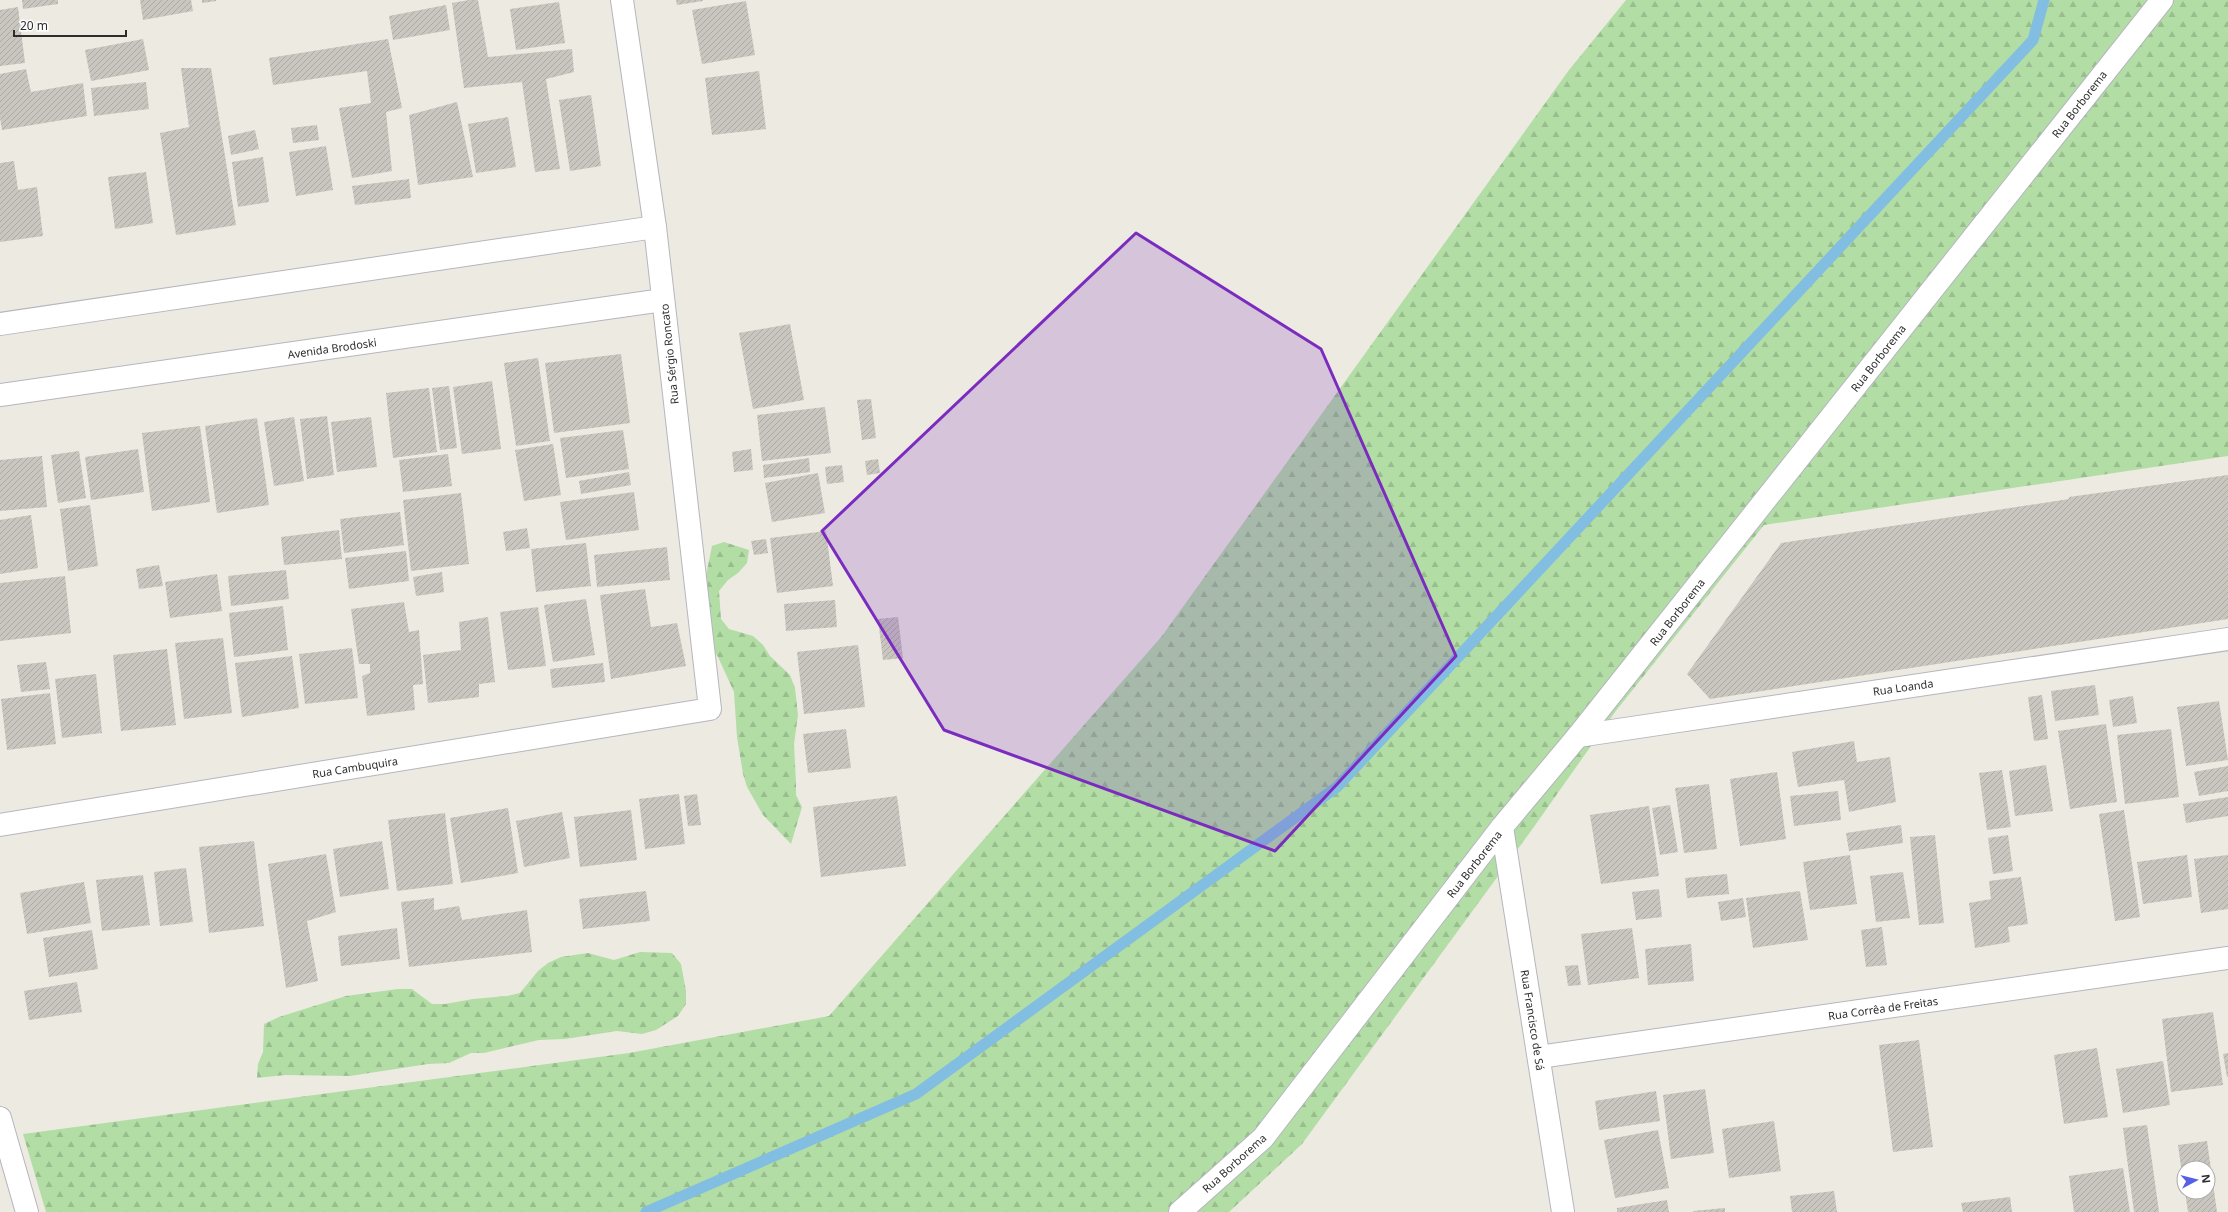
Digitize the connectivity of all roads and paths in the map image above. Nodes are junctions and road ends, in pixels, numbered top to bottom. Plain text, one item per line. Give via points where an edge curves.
1 (622, 0) edge
2 (2162, 0) edge
3 (655, 227) junction
4 (663, 300) junction
5 (0, 324) edge
6 (0, 395) edge
7 (2228, 639) edge
8 (710, 710) joint
9 (1578, 736) junction
10 (0, 825) edge
11 (1502, 827) junction
12 (2228, 958) edge
13 (1539, 1057) junction
14 (0, 1118) edge
15 (27, 1212) edge
16 (1180, 1212) edge
17 (1563, 1212) edge

1 - 3 street, Rua Sérgio Roncato
2 - 9 street, Rua Borborema
3 - 4 street, Rua Sérgio Roncato
3 - 5 street
4 - 6 street, Avenida Brodoski
4 - 8 street, Rua Sérgio Roncato
7 - 9 street, Rua Loanda
8 - 10 street, Rua Cambuquira
9 - 11 street, Rua Borborema
11 - 13 street, Rua Francisco de Sá
11 - 16 street, Rua Borborema via 1263,1138
12 - 13 street, Rua Corrêa de Freitas
13 - 17 street, Rua Francisco de Sá
14 - 15 street

